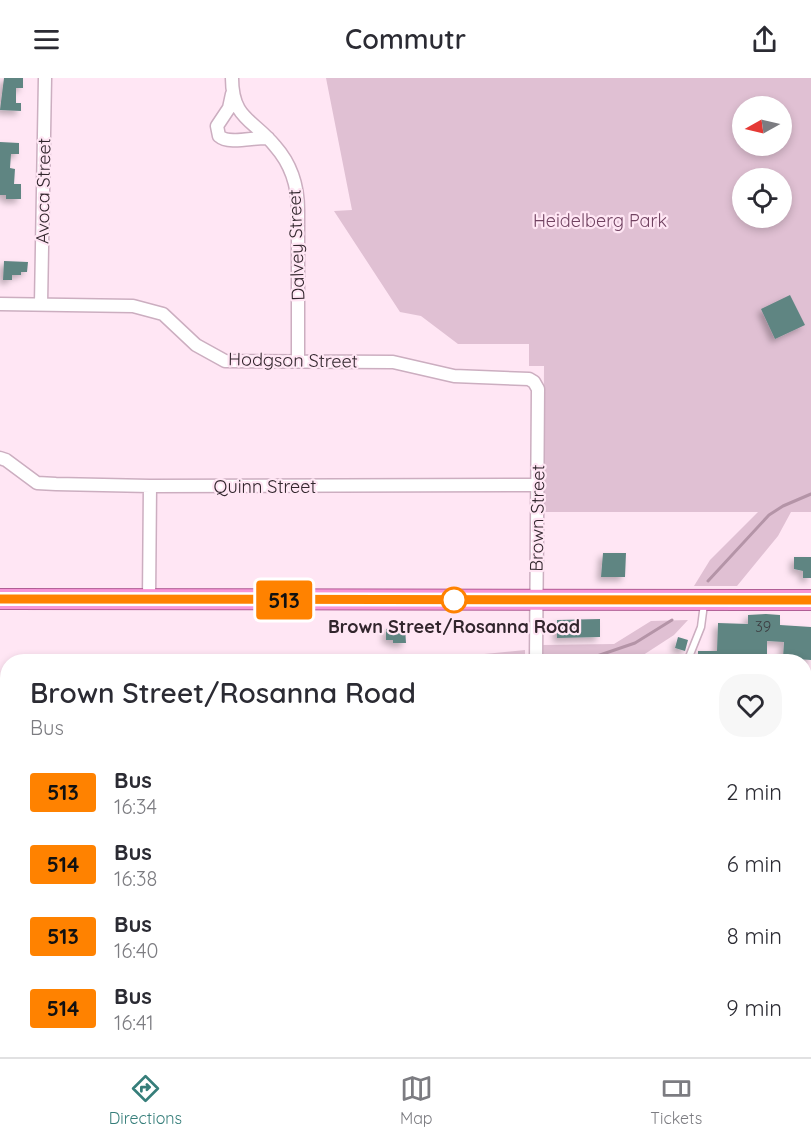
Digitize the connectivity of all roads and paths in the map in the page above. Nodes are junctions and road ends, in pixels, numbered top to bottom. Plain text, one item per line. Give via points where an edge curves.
1 (45, 78) edge
2 (232, 78) edge
3 (232, 92) junction
4 (268, 138) junction
5 (0, 304) edge
6 (41, 304) junction
7 (298, 360) junction
8 (530, 379) joint
9 (0, 458) edge
10 (538, 485) junction
11 (150, 486) junction
12 (0, 599) edge
13 (149, 600) junction
14 (536, 600) junction
15 (705, 600) junction
16 (811, 600) edge
17 (536, 654) edge
18 (690, 654) edge

1 - 6 street, Avoca Street
2 - 3 street, Dalvey Street
3 - 4 street, Dalvey Street via 243,115
3 - 4 street, Dalvey Street via 229,108 217,126 219,136 230,141
4 - 7 street, Dalvey Street via 285,160 297,192
5 - 6 street, Hodgson Street
6 - 7 street, Hodgson Street via 133,306 163,314 196,345 225,361
7 - 8 street, Hodgson Street via 393,362 454,376
8 - 10 street, Brown Street via 538,388
9 - 11 street, Quinn Street via 37,483
10 - 11 street, Quinn Street
10 - 14 street, Brown Street
11 - 13 street
12 - 13 highway
13 - 14 highway
14 - 15 highway
14 - 17 street, Brown Street
15 - 16 highway
15 - 18 lane via 701,627

